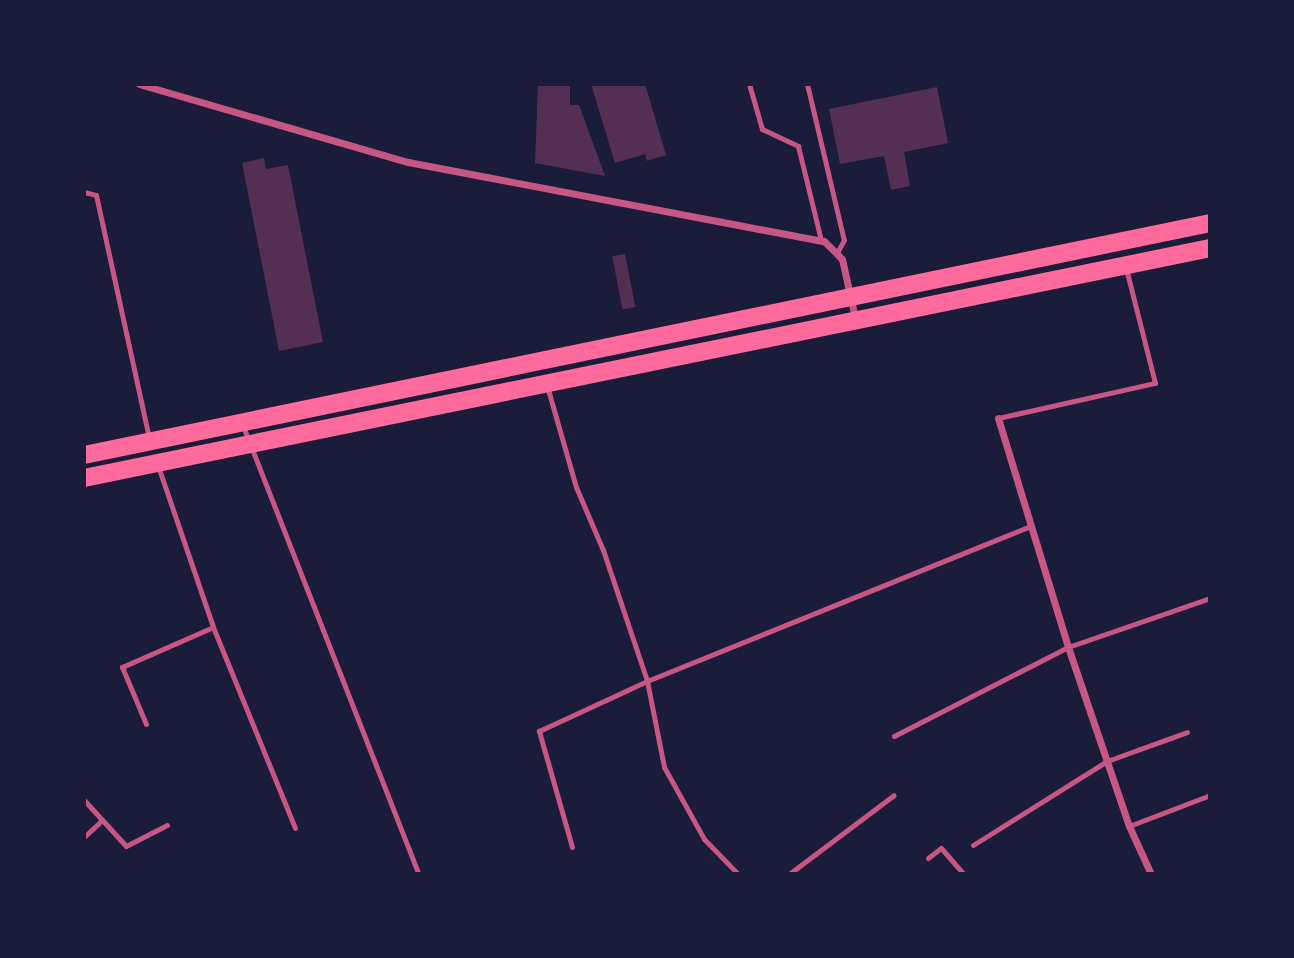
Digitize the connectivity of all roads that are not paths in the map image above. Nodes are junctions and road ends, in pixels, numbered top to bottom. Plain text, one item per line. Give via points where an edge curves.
1 (139, 84) edge
2 (749, 84) edge
3 (807, 84) edge
4 (84, 192) edge
5 (1210, 223) edge
6 (821, 240) junction
7 (1210, 248) edge
8 (838, 251) junction
9 (1125, 265) junction
10 (851, 296) junction
11 (856, 320) junction
12 (547, 383) junction
13 (998, 418) joint
14 (242, 423) junction
15 (150, 442) junction
16 (250, 444) junction
17 (84, 455) edge
18 (157, 463) junction
19 (84, 478) edge
20 (1030, 527) junction
21 (1210, 598) edge
22 (213, 627) junction
23 (1068, 647) junction
24 (647, 681) junction
25 (146, 724) dead end
26 (1187, 732) dead end
27 (894, 736) dead end
28 (1107, 761) junction
29 (894, 795) dead end
30 (1210, 795) edge
31 (84, 800) edge
32 (102, 820) junction
33 (167, 825) dead end
34 (1129, 827) junction
35 (295, 828) dead end
36 (84, 836) edge
37 (974, 845) dead end
38 (572, 847) dead end
39 (928, 858) dead end
40 (419, 874) edge
41 (738, 874) edge
42 (789, 874) edge
43 (964, 874) edge
44 (1151, 874) edge

1 - 6 street via 408,162
2 - 6 lane via 762,129 798,146
3 - 8 lane via 844,240
4 - 15 lane via 96,195
5 - 10 main road
6 - 8 street
7 - 9 main road
8 - 10 street
9 - 11 main road
9 - 13 lane via 1155,383
10 - 11 street
10 - 14 main road
11 - 12 main road
12 - 16 main road
12 - 24 lane via 576,487 603,550
13 - 20 street
14 - 15 main road
14 - 16 lane
15 - 17 main road
15 - 18 street
16 - 18 main road
16 - 40 lane
18 - 19 main road
18 - 22 lane
20 - 23 street
20 - 24 lane
21 - 23 lane
22 - 25 lane via 122,667
22 - 35 lane
23 - 27 lane
23 - 28 street
24 - 38 lane via 538,731
24 - 41 lane via 664,767 704,839
26 - 28 lane
28 - 34 street
28 - 37 lane
29 - 42 lane
30 - 34 lane
31 - 32 lane
32 - 33 lane via 126,846
32 - 36 lane
34 - 44 street
39 - 43 lane via 941,848

